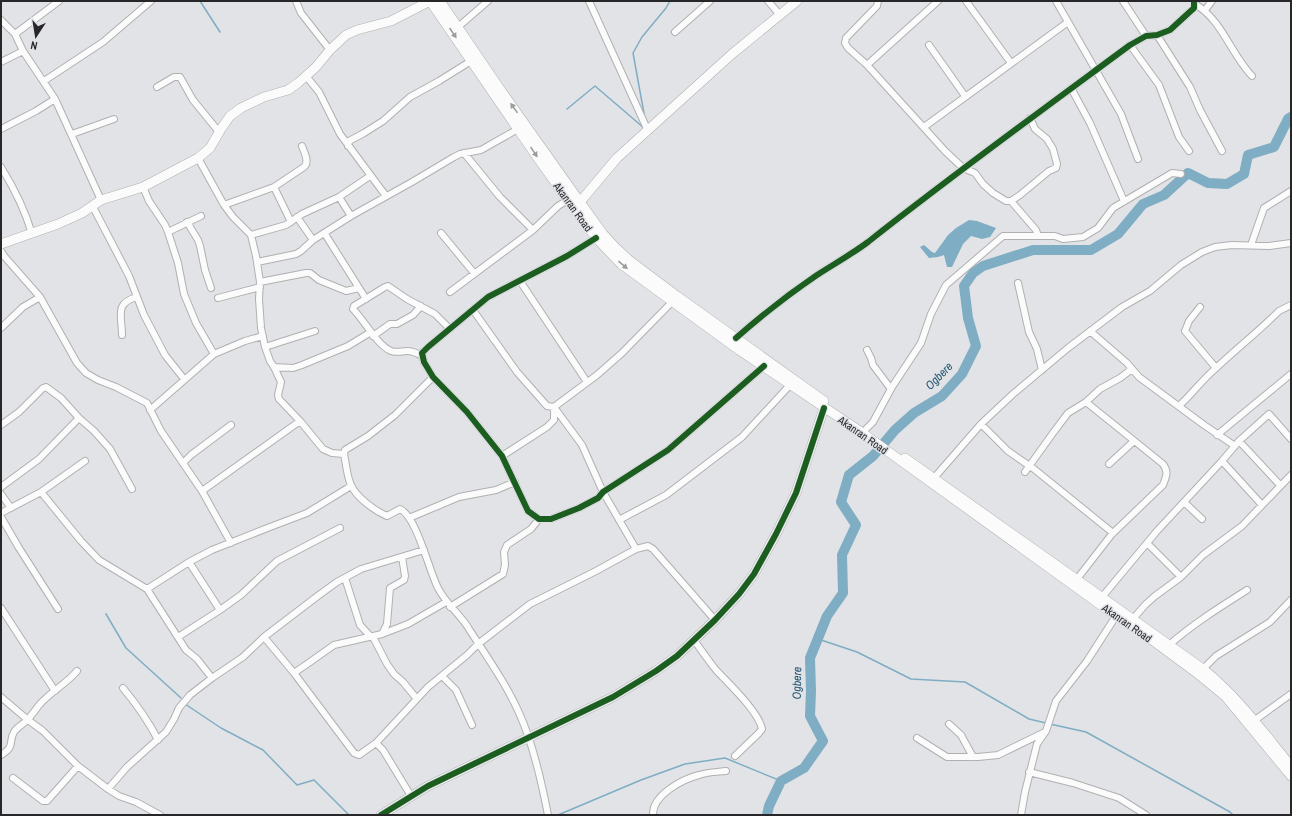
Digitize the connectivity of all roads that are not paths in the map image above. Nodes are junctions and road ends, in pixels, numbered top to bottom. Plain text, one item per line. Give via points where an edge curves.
1 (59, 1) edge
2 (151, 1) edge
3 (296, 1) edge
4 (430, 1) edge
5 (440, 1) edge
6 (488, 1) edge
7 (589, 1) edge
8 (710, 1) edge
9 (768, 1) edge
10 (797, 1) edge
11 (878, 1) edge
12 (938, 1) edge
13 (966, 1) edge
14 (1056, 1) edge
15 (1123, 1) edge
16 (1212, 1) edge
17 (1194, 2) edge
18 (1204, 10) junction
19 (780, 15) junction
20 (1, 20) edge
21 (1068, 22) junction
22 (458, 27) junction
23 (674, 32) dead end
24 (14, 34) junction
25 (1157, 34) junction
26 (1146, 36) junction
27 (929, 45) dead end
28 (1130, 45) junction
29 (330, 50) junction
30 (23, 51) junction
31 (471, 61) junction
32 (1, 62) edge
33 (1010, 63) junction
34 (867, 65) junction
35 (1096, 70) junction
36 (306, 76) junction
37 (1252, 76) dead end
38 (44, 82) junction
39 (157, 87) dead end
40 (1071, 88) junction
41 (965, 96) junction
42 (55, 99) junction
43 (1030, 118) junction
44 (114, 119) dead end
45 (924, 127) junction
46 (1, 129) edge
47 (518, 129) junction
48 (648, 131) junction
49 (219, 132) junction
50 (72, 134) junction
51 (302, 146) dead end
52 (348, 146) junction
53 (1189, 151) dead end
54 (1222, 151) dead end
55 (464, 153) junction
56 (198, 158) junction
57 (1138, 159) dead end
58 (1, 167) edge
59 (963, 168) junction
60 (1181, 174) dead end
61 (370, 176) junction
62 (562, 184) junction
63 (143, 187) junction
64 (274, 187) junction
65 (1291, 192) edge
66 (386, 196) junction
67 (339, 197) junction
68 (101, 200) junction
69 (568, 200) junction
70 (1011, 201) junction
71 (1124, 201) junction
72 (580, 202) junction
73 (92, 205) junction
74 (224, 205) junction
75 (201, 216) dead end
76 (351, 216) junction
77 (297, 217) junction
78 (187, 222) junction
79 (292, 222) junction
80 (533, 230) junction
81 (168, 232) junction
82 (441, 233) dead end
83 (32, 234) junction
84 (325, 234) junction
85 (251, 235) junction
86 (1038, 236) junction
87 (596, 238) junction
88 (313, 240) junction
89 (1291, 243) edge
90 (1, 244) edge
91 (1250, 245) junction
92 (1, 251) edge
93 (258, 262) junction
94 (474, 273) junction
95 (520, 281) junction
96 (1018, 283) dead end
97 (260, 285) junction
98 (211, 288) dead end
99 (359, 288) junction
100 (450, 292) dead end
101 (40, 297) junction
102 (137, 297) junction
103 (218, 298) dead end
104 (366, 299) junction
105 (672, 302) junction
106 (1291, 305) edge
107 (421, 306) junction
108 (1200, 307) dead end
109 (473, 310) junction
110 (1, 328) edge
111 (450, 329) junction
112 (315, 331) dead end
113 (1090, 331) junction
114 (372, 334) junction
115 (122, 335) dead end
116 (263, 336) junction
117 (736, 338) junction
118 (265, 347) junction
119 (867, 350) dead end
120 (214, 354) junction
121 (422, 356) junction
122 (764, 366) junction
123 (274, 367) junction
124 (1216, 368) junction
125 (1132, 369) junction
126 (1042, 370) junction
127 (1291, 374) edge
128 (433, 377) junction
129 (184, 379) junction
130 (587, 382) junction
131 (1280, 383) junction
132 (790, 385) junction
133 (1285, 388) dead end
134 (891, 389) junction
135 (1086, 402) junction
136 (1179, 406) junction
137 (554, 407) junction
138 (824, 408) junction
139 (150, 410) junction
140 (79, 418) junction
141 (300, 421) junction
142 (981, 424) junction
143 (1, 425) edge
144 (231, 425) dead end
145 (866, 429) junction
146 (1217, 435) junction
147 (1291, 439) edge
148 (1134, 441) junction
149 (879, 443) junction
150 (1237, 444) junction
151 (888, 450) junction
152 (344, 454) junction
153 (502, 456) junction
154 (85, 461) dead end
155 (1222, 461) junction
156 (183, 463) junction
157 (1109, 464) dead end
158 (1029, 465) junction
159 (1025, 472) dead end
160 (1291, 475) edge
161 (934, 478) junction
162 (515, 482) junction
163 (1280, 485) junction
164 (351, 486) junction
165 (1, 487) edge
166 (132, 489) dead end
167 (202, 491) junction
168 (41, 492) junction
169 (603, 492) junction
170 (1, 494) edge
171 (1184, 502) junction
172 (1262, 505) junction
173 (11, 508) junction
174 (1, 513) edge
175 (1, 517) edge
176 (409, 518) junction
177 (539, 519) junction
178 (1202, 519) dead end
179 (618, 520) junction
180 (994, 524) junction
181 (340, 528) dead end
182 (1113, 533) junction
183 (231, 543) junction
184 (1147, 543) junction
185 (636, 549) junction
186 (424, 550) junction
187 (402, 558) junction
188 (189, 562) junction
189 (1181, 577) junction
190 (345, 578) junction
191 (1077, 579) junction
192 (147, 589) junction
193 (1247, 590) dead end
194 (1102, 596) junction
195 (1291, 600) edge
196 (448, 604) junction
197 (1, 608) edge
198 (58, 609) dead end
199 (220, 610) junction
200 (1116, 616) junction
201 (1134, 619) junction
202 (715, 620) junction
203 (364, 630) junction
204 (382, 634) junction
205 (178, 637) junction
206 (372, 637) junction
207 (264, 638) junction
208 (361, 639) junction
209 (694, 640) junction
210 (478, 644) junction
211 (1169, 645) junction
212 (1203, 669) junction
213 (77, 671) dead end
214 (294, 673) junction
215 (442, 676) junction
216 (212, 678) junction
217 (122, 688) dead end
218 (55, 692) junction
219 (1291, 694) edge
220 (1, 697) edge
221 (417, 699) junction
222 (28, 720) junction
223 (1255, 720) junction
224 (949, 724) dead end
225 (472, 725) dead end
226 (1048, 726) junction
227 (528, 738) junction
228 (917, 738) dead end
229 (158, 740) junction
230 (376, 743) junction
231 (1, 755) edge
232 (735, 756) dead end
233 (973, 757) junction
234 (1282, 760) junction
235 (78, 766) junction
236 (1291, 766) edge
237 (726, 771) dead end
238 (1030, 772) junction
239 (1291, 776) edge
240 (13, 778) dead end
241 (108, 789) junction
242 (411, 796) junction
243 (384, 814) edge
244 (160, 815) edge
245 (548, 815) edge
246 (653, 815) edge
247 (1022, 815) edge
248 (1146, 815) edge

1 - 24 street
2 - 38 street via 103,42
3 - 29 street via 301,13
4 - 29 main road via 391,21 346,35
4 -> 31 main road, Akanran Road
5 - 22 main road, Akanran Road
6 - 22 street
7 - 48 street
8 - 23 street
9 - 19 street
10 - 19 main road
11 - 34 street via 877,6 846,38 845,43
12 - 34 street
13 - 33 street
14 - 21 street
15 - 26 street
16 - 18 street
17 - 18 street
17 - 25 street via 1194,8 1170,30
18 - 37 street via 1218,25 1244,68
19 - 48 main road via 732,54
20 - 24 street
21 - 33 street
21 - 35 street
62 -> 22 main road, Akanran Road
24 - 30 street
25 - 26 street
25 - 54 street via 1190,87
26 - 28 street
27 - 41 street
28 - 35 street
28 - 53 street via 1159,85 1179,136
29 - 36 main road
30 - 32 street
30 - 38 street
31 - 47 main road, Akanran Road
31 - 52 street via 410,97 383,121 349,141
33 - 41 street
34 - 45 street
35 - 40 street
35 - 57 street via 1122,114
36 - 49 main road via 288,90 264,97 241,108 230,116
36 - 52 street via 319,92
38 - 42 street
39 - 49 street via 174,77 180,77 193,100
40 - 43 street
40 - 71 street via 1090,123
41 - 45 street
42 - 46 street
42 - 50 street
43 - 59 street
43 - 70 street via 1035,129 1053,149 1057,164 1056,168
44 - 50 street
45 - 59 street
47 - 55 street via 481,150
47 -> 62 main road, Akanran Road
48 - 72 main road via 617,158
49 - 56 main road via 210,148
50 - 68 street
51 - 64 street via 306,165
52 - 61 street
55 - 66 street
55 - 80 street via 500,197
56 - 63 main road
56 - 74 street
58 - 83 street via 16,193
59 - 70 street via 975,173 993,193 1006,201
59 - 117 street via 867,243 810,280
60 - 71 street via 1172,173
61 - 66 street
61 - 67 street
62 - 69 main road, Akanran Road
62 - 72 main road, Akanran Road
63 - 68 main road
63 - 81 street
64 - 74 street
64 - 79 street
65 - 91 street via 1264,208
66 - 76 street
67 - 76 street
67 - 77 street
68 - 73 main road
69 - 80 street
69 - 87 main road, Akanran Road
70 - 86 street via 1036,230
71 - 86 street via 1113,208 1098,228 1084,237 1063,239 1055,236
72 - 117 main road, Akanran Road via 603,234 629,260
73 - 83 main road via 82,213
73 - 102 street via 117,251
74 - 85 street
75 - 78 street
76 - 84 street
77 - 79 street
77 - 88 street
78 - 81 street
78 - 98 street via 198,240
79 - 85 street via 283,227
80 - 94 street
81 - 120 street via 184,294 196,323
82 - 94 street
83 - 90 main road
84 - 88 street
84 - 99 street
85 - 93 street
86 - 134 street via 1003,236 946,285 931,314 921,343
87 - 95 street
87 -> 105 main road, Akanran Road via 621,264
88 - 93 street via 296,254
89 - 91 street
91 - 113 street via 1215,247 1202,252 1180,264 1150,291 1122,307
92 - 101 street
93 - 97 street
94 - 100 street
95 - 109 street via 488,297
95 - 130 street
96 - 126 street via 1029,332
97 - 99 street via 310,273 319,280 346,291
97 - 103 street
97 - 116 street via 258,299
99 - 104 street
101 - 110 street via 23,307
101 - 139 street via 77,363 86,373 144,401
102 - 115 street via 123,303 121,308
102 - 129 street via 165,355
104 - 107 street via 388,286
104 - 114 street via 353,309
105 - 122 main road, Akanran Road
105 - 130 street via 622,353
106 - 124 street via 1279,312
107 - 111 street via 435,314
107 - 114 street via 413,316
108 - 124 street via 1185,331
109 - 111 street
109 - 137 street via 517,372 547,406
111 - 121 street via 428,347
112 - 118 street
113 - 125 street
113 - 126 street
114 - 121 street via 393,352 408,350
114 - 123 street via 302,365 293,368
116 - 118 street
116 - 120 street
117 - 145 main road, Akanran Road
118 - 123 street
119 - 134 street via 873,366
120 - 129 street
121 - 128 street
122 - 132 main road, Akanran Road
122 - 169 street via 668,450
123 - 141 street via 281,382 279,399
124 - 136 street
125 - 135 street via 1100,389
125 - 136 street
126 - 142 street
127 - 131 street
128 - 152 street via 395,415 345,450
128 - 153 street via 467,412
129 - 139 street
130 - 137 street
131 - 133 street
131 - 146 street
132 - 138 main road, Akanran Road
132 - 179 street via 742,437 666,495
134 - 145 street via 873,422
135 - 148 street
135 - 158 street via 1068,413
136 - 146 street
137 - 153 street via 554,420 547,427
137 - 169 street via 582,445
138 - 149 main road, Akanran Road
138 - 202 main road via 796,492 776,534 754,574
139 - 156 street
140 - 143 street via 61,398 46,387
140 - 165 street via 39,459
140 - 166 street via 110,449
141 - 152 street via 323,449
141 - 167 street
142 - 158 street via 1008,451
142 - 161 street
144 - 156 street
145 - 149 main road, Akanran Road
146 - 150 street
147 - 150 street via 1268,414
148 - 157 street
148 - 182 street via 1163,464 1167,469 1167,475 1163,485
149 - 151 main road, Akanran Road
150 - 155 street
150 - 163 street
151 - 161 main road, Akanran Road
151 - 180 main road, Akanran Road
152 - 164 street
153 - 162 street
154 - 168 street
155 - 171 street
155 - 172 street
156 - 167 street
158 - 159 street
158 - 182 street
160 - 163 street
161 - 180 main road, Akanran Road
162 - 176 street via 496,490 459,497
162 - 177 street via 528,511
163 - 172 street
164 - 176 street via 372,508 382,514 387,516 400,509
164 - 183 street via 307,513
167 - 183 street
168 - 173 street
168 - 192 street via 99,560
169 - 177 street via 598,498 571,511 551,519
169 - 179 street
170 - 173 street
171 - 178 street
171 - 184 street
172 - 189 street via 1242,526 1203,555
173 - 174 street
175 - 198 street
176 - 186 street
177 - 196 street via 531,529 507,546 504,552 503,574
179 - 185 street
180 - 191 main road, Akanran Road
180 - 200 main road, Akanran Road
181 - 199 street via 277,561
182 - 191 street
183 - 188 street
184 - 189 street
184 - 194 street
185 - 202 street via 648,546 653,549
185 - 210 street via 530,604
186 - 187 street
186 - 196 street via 437,588
187 - 190 street via 361,569
187 - 204 street via 404,580 390,588 387,624
188 - 192 street
188 - 199 street
189 - 201 street via 1155,596
190 - 203 street via 360,625
190 - 207 street
191 - 194 main road, Akanran Road
192 - 205 street
193 - 211 street
194 - 201 main road, Akanran Road
195 - 212 street via 1277,617 1216,656
196 - 204 street
196 - 210 street via 468,627
197 - 218 street
199 - 205 street
200 - 226 street via 1087,661 1056,701
200 - 234 main road, Akanran Road via 1225,696
201 - 211 main road, Akanran Road
202 - 209 main road
203 - 206 street
203 - 208 street
204 - 206 street
205 - 216 street via 186,650
206 - 208 street
206 - 221 street via 394,674
207 - 214 street
207 - 216 street via 243,657
208 - 214 street via 334,645
209 - 227 main road via 656,671 613,697
209 - 232 street via 754,712 761,725 759,734
210 - 215 street
210 - 227 street via 506,686 521,716
211 - 212 main road, Akanran Road
212 - 223 main road, Akanran Road via 1230,692
213 - 218 street
214 - 230 street via 354,753 363,754
215 - 221 street
215 - 225 street via 456,690
216 - 229 street via 185,701 166,732
217 - 229 street via 140,709
218 - 222 street via 44,700
219 - 223 street
220 - 222 street
221 - 230 street
222 - 231 street via 13,734 11,745 7,752
222 - 235 street via 43,730
223 - 234 main road, Akanran Road
224 - 233 street via 961,735
226 - 233 street via 998,755
226 - 238 street via 1037,744
227 - 242 main road
227 - 245 street via 543,787
228 - 233 street via 947,757
229 - 241 street via 127,767
230 - 242 street
234 - 236 main road, Akanran Road
234 - 239 main road, Akanran Road
235 - 240 street via 47,801 43,801
235 - 241 street
237 - 246 street via 700,774 682,781 658,799 652,811
238 - 247 street
238 - 248 street via 1119,798
241 - 244 street
242 - 243 main road

